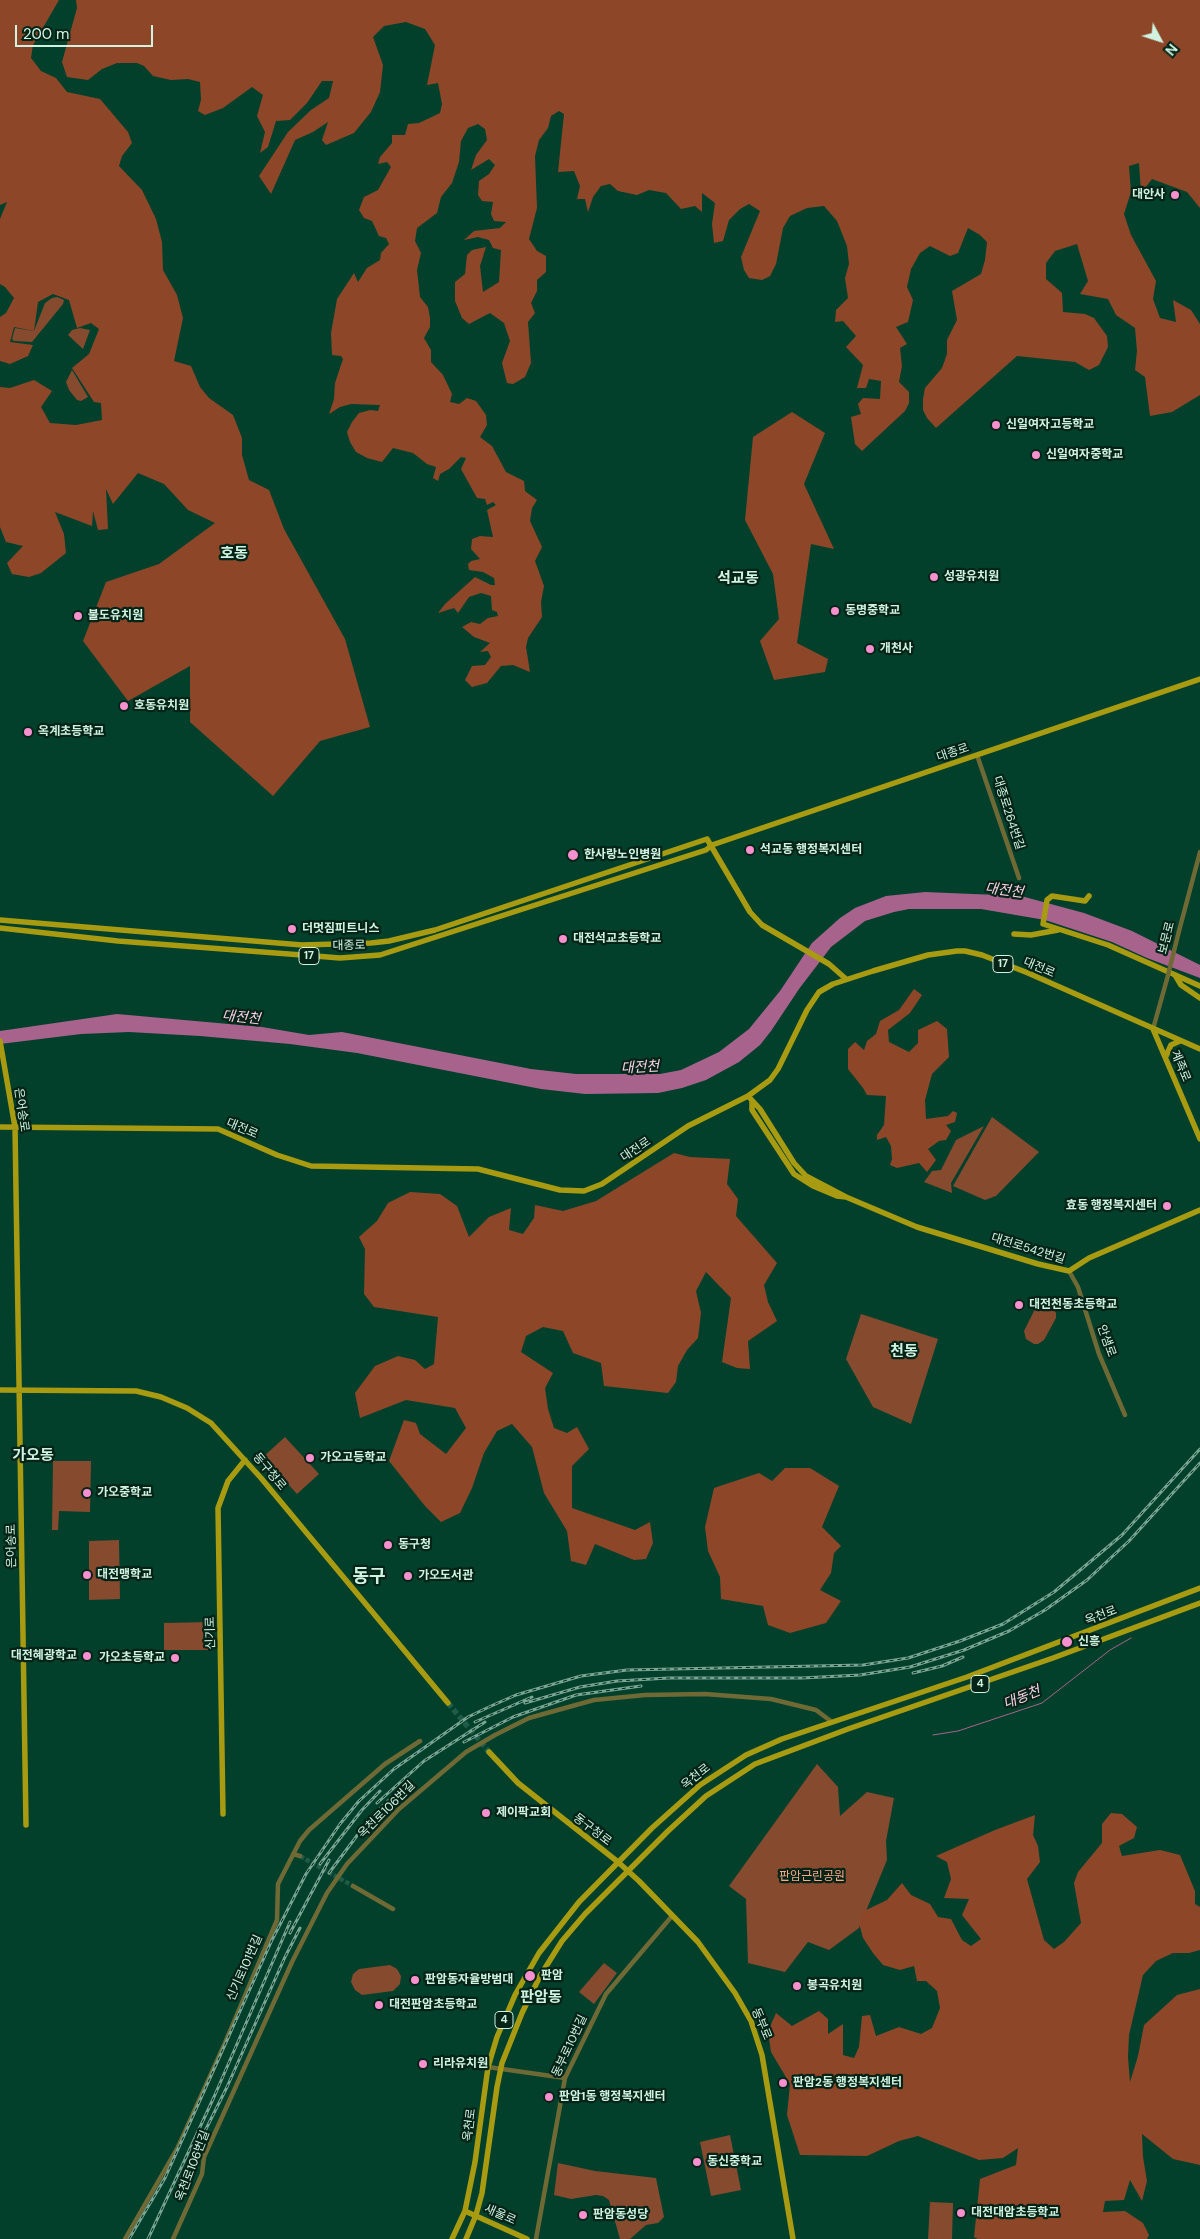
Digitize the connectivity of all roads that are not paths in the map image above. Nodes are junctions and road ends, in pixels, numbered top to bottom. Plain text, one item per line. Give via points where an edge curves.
1 (1200, 679) edge
2 (978, 755) junction
3 (712, 845) junction
4 (1200, 852) edge
5 (1019, 878) dead end
6 (1089, 896) dead end
7 (0, 920) edge
8 (0, 928) edge
9 (1060, 930) junction
10 (1014, 934) dead end
11 (1175, 976) junction
12 (846, 980) junction
13 (1200, 986) edge
14 (1200, 998) edge
15 (1154, 1029) junction
16 (0, 1041) edge
17 (1180, 1041) junction
18 (1200, 1049) edge
19 (1165, 1057) junction
20 (748, 1096) junction
21 (0, 1127) edge
22 (15, 1127) junction
23 (1200, 1139) edge
24 (1200, 1210) edge
25 (1069, 1271) junction
26 (0, 1390) edge
27 (18, 1390) junction
28 (1125, 1415) dead end
29 (245, 1460) junction
30 (1200, 1588) edge
31 (1200, 1603) edge
32 (448, 1703) tunnel mouth
33 (832, 1722) junction
34 (420, 1742) dead end
35 (490, 1752) tunnel mouth
36 (223, 1814) dead end
37 (26, 1825) dead end
38 (293, 1854) junction
39 (300, 1856) tunnel mouth
40 (618, 1862) junction
41 (628, 1871) junction
42 (353, 1886) tunnel mouth
43 (393, 1909) dead end
44 (672, 1916) junction
45 (488, 2067) junction
46 (501, 2069) junction
47 (565, 2078) junction
48 (465, 2211) junction
49 (476, 2215) junction
50 (125, 2239) edge
51 (173, 2239) edge
52 (452, 2239) edge
53 (466, 2239) edge
54 (527, 2239) edge
55 (536, 2239) edge
56 (793, 2239) edge

1 - 2 main road, 대종로
2 - 3 main road, 대종로
2 - 5 street, 대종로264번길
3 - 7 main road, 대종로 / 17 via 707,839 435,930 371,943 302,945
3 - 8 main road, 대종로 / 17 via 706,850 380,955 340,958 118,941
3 - 12 main road via 750,912 762,925 829,964
4 - 15 street, 보문로, bridge
6 - 9 main road via 1085,901 1052,896 1042,921 1045,926
9 - 10 main road
9 - 11 main road via 1108,945
11 - 13 main road
11 - 14 main road via 1181,985
12 - 15 main road, 대전로 / 17 via 928,955 965,951 1028,973
12 - 20 main road, 대전로 via 819,992 778,1069 770,1080
15 - 17 main road, 대전로 / 17
15 - 19 main road, 계족로
16 - 22 main road, 은어송로
17 - 18 main road, 대전로 / 17
17 - 19 main road via 1171,1045
19 - 23 main road, 계족로
20 - 22 main road, 대전로 via 688,1126 602,1184 570,1192 478,1170 311,1166 218,1129
20 - 25 main road, 대전로542번길 via 752,1110 794,1174 813,1186 917,1227
21 - 22 main road, 대전로
22 - 27 main road, 은어송로
24 - 25 main road, 대전로542번길 via 1089,1258
25 - 28 street, 안샘로 via 1078,1286 1089,1325
26 - 27 main road, 동구청로
27 - 29 main road, 동구청로 via 136,1391 161,1397 211,1423
27 - 37 main road, 은어송로
29 - 32 main road, 동구청로
29 - 36 main road, 신기로 via 228,1481 218,1508
30 - 33 main road, 옥천로 / 4 via 996,1667
31 - 41 main road, 옥천로 / 4 via 755,1764 706,1796
33 - 40 main road, 옥천로 / 4 via 753,1752 724,1768 693,1791
33 - 51 street, 옥천로106번길 via 816,1710 771,1700 705,1694 645,1695 594,1700 529,1718 466,1752 400,1809 347,1864 327,1893 292,1962 204,2157 202,2174
34 - 38 street, 신기로101번길 via 385,1764 309,1830
35 - 40 main road, 동구청로 via 518,1783
38 - 39 street
38 - 50 street, 신기로101번길 via 278,1884 277,1920 224,2043 178,2147
40 - 41 main road, 동부로
40 - 45 main road, 옥천로 / 4 via 578,1902 539,1953 515,1995
41 - 44 main road, 동부로
41 - 46 main road, 옥천로 / 4 via 585,1914 544,1969 522,2013
42 - 43 street
44 - 47 street, 동부로10번길 via 606,1994
44 - 56 main road, 동부로 via 710,1958 750,2021 762,2055
45 - 46 street
45 - 48 main road, 옥천로 / 4
46 - 47 street
46 - 49 main road, 옥천로 / 4
47 - 55 street, 동부로10번길
48 - 49 main road, 새울로
48 - 52 main road, 옥천로 / 4
49 - 53 main road, 옥천로 / 4
49 - 54 main road, 새울로

